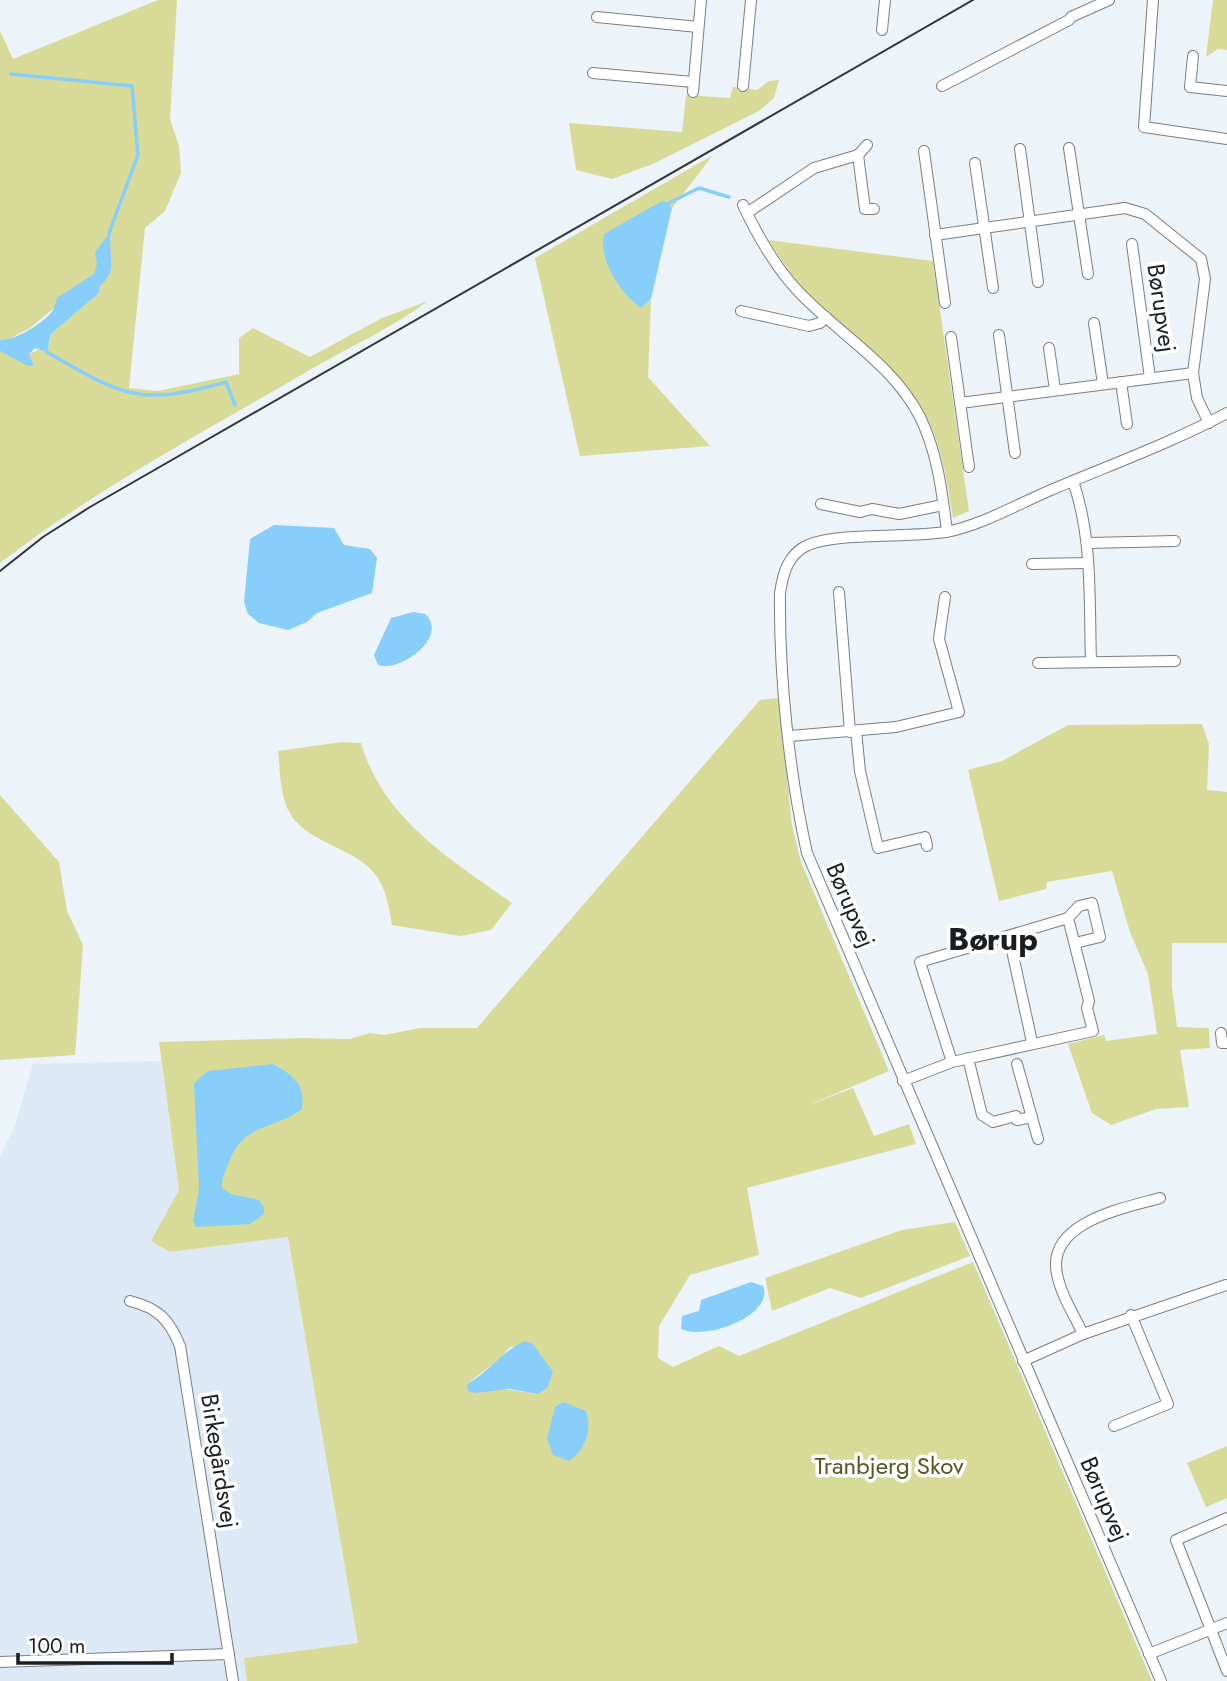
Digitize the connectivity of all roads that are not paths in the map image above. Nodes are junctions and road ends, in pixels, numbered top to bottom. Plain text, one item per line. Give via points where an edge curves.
1 (701, 0) edge
2 (751, 0) edge
3 (885, 0) edge
4 (1109, 0) edge
5 (1153, 0) edge
6 (597, 16) dead end
7 (698, 27) junction
8 (882, 30) dead end
9 (1193, 56) dead end
10 (593, 73) dead end
11 (743, 86) dead end
12 (942, 86) dead end
13 (1227, 91) edge
14 (1227, 139) edge
15 (867, 145) dead end
16 (1069, 148) dead end
17 (1020, 149) dead end
18 (924, 151) dead end
19 (858, 155) junction
20 (975, 163) dead end
21 (874, 209) dead end
22 (1079, 214) junction
23 (1030, 221) junction
24 (984, 228) junction
25 (935, 235) junction
26 (1132, 244) dead end
27 (1088, 274) dead end
28 (1038, 282) dead end
29 (993, 288) dead end
30 (945, 303) dead end
31 (741, 311) dead end
32 (826, 317) junction
33 (1094, 323) dead end
34 (999, 335) dead end
35 (951, 337) dead end
36 (1049, 348) dead end
37 (1193, 373) junction
38 (1150, 378) junction
39 (1122, 382) junction
40 (1103, 384) junction
41 (1055, 390) junction
42 (1007, 397) junction
43 (960, 403) junction
44 (1227, 413) edge
45 (1209, 423) junction
46 (1127, 424) dead end
47 (1015, 453) dead end
48 (969, 467) dead end
49 (1073, 481) junction
50 (821, 504) dead end
51 (943, 505) junction
52 (947, 531) junction
53 (1175, 541) dead end
54 (1088, 543) junction
55 (1088, 563) junction
56 (1032, 564) dead end
57 (839, 592) dead end
58 (945, 597) dead end
59 (1175, 661) dead end
60 (1091, 662) junction
61 (1038, 663) dead end
62 (853, 731) junction
63 (790, 736) junction
64 (927, 846) dead end
65 (1068, 918) junction
66 (1009, 937) junction
67 (1075, 943) junction
68 (1032, 1042) junction
69 (968, 1058) junction
70 (952, 1062) junction
71 (1017, 1064) dead end
72 (903, 1081) junction
73 (1032, 1117) junction
74 (1038, 1139) dead end
75 (1160, 1198) dead end
76 (1226, 1285) edge
77 (130, 1301) dead end
78 (1131, 1315) junction
79 (1083, 1334) junction
80 (1023, 1361) junction
81 (1114, 1426) dead end
82 (1227, 1518) edge
83 (1227, 1623) edge
84 (1211, 1629) junction
85 (229, 1654) junction
86 (1149, 1654) junction
87 (0, 1662) edge
88 (1227, 1671) edge
89 (233, 1681) edge
90 (1161, 1681) edge

1 - 7 street
2 - 11 street
3 - 8 street
4 - 12 street via 1070,16
5 - 14 street via 1144,127
6 - 7 street
7 - 10 street via 693,87
9 - 13 street via 1190,87
15 - 19 street
16 - 22 street
17 - 23 street
18 - 25 street
19 - 21 street via 865,209
19 - 32 street via 814,168 745,209 787,279
20 - 24 street
22 - 23 street, Børupvej
22 - 27 street
22 - 37 street, Børupvej via 1134,209 1201,259 1205,279
23 - 24 street, Børupvej
23 - 28 street
24 - 25 street, Børupvej
24 - 29 street
25 - 30 street
26 - 38 street, Børupvej
31 - 32 street via 809,326
32 - 51 street via 883,367 913,405 937,461
33 - 40 street
34 - 42 street
35 - 43 street
36 - 41 street
37 - 38 street, Børupvej
37 - 45 street, Børupvej via 1197,398
38 - 39 street, Børupvej
39 - 40 street, Børupvej
39 - 46 street
40 - 41 street, Børupvej
41 - 42 street, Børupvej
42 - 43 street, Børupvej
42 - 47 street
43 - 48 street
44 - 45 street, Børupvej
45 - 49 street, Børupvej
49 - 52 street, Børupvej
49 - 54 street
50 - 51 street via 899,514
51 - 52 street
52 - 63 street, Børupvej via 831,540 806,546 791,558 782,577 780,607
53 - 54 street
54 - 55 street
55 - 56 street
55 - 60 street
57 - 62 street, Børupvej
58 - 62 street via 939,639 959,712 896,727
59 - 60 street
60 - 61 street
62 - 63 street
62 - 64 street, Børupvej via 878,848 925,837
63 - 72 street, Børupvej via 807,853
65 - 66 street via 1016,931
65 - 67 street
65 - 67 street via 1079,906 1092,903 1100,937
66 - 68 street
66 - 70 street via 920,962
67 - 68 street via 1093,1031
68 - 69 street
69 - 70 street
69 - 73 street via 982,1115 993,1122
70 - 72 street
71 - 73 street
72 - 80 street, Børupvej
73 - 74 street
75 - 79 street via 1095,1217 1060,1248 1057,1276
76 - 78 street
77 - 85 street, Birkegårdsvej via 163,1315 180,1346
78 - 79 street
78 - 81 street, Børupvej via 1168,1404
79 - 80 street
80 - 86 street, Børupvej
82 - 84 street via 1176,1540
83 - 84 street
84 - 86 street
84 - 88 street
85 - 87 street
85 - 89 street, Birkegårdsvej
86 - 90 street, Børupvej

